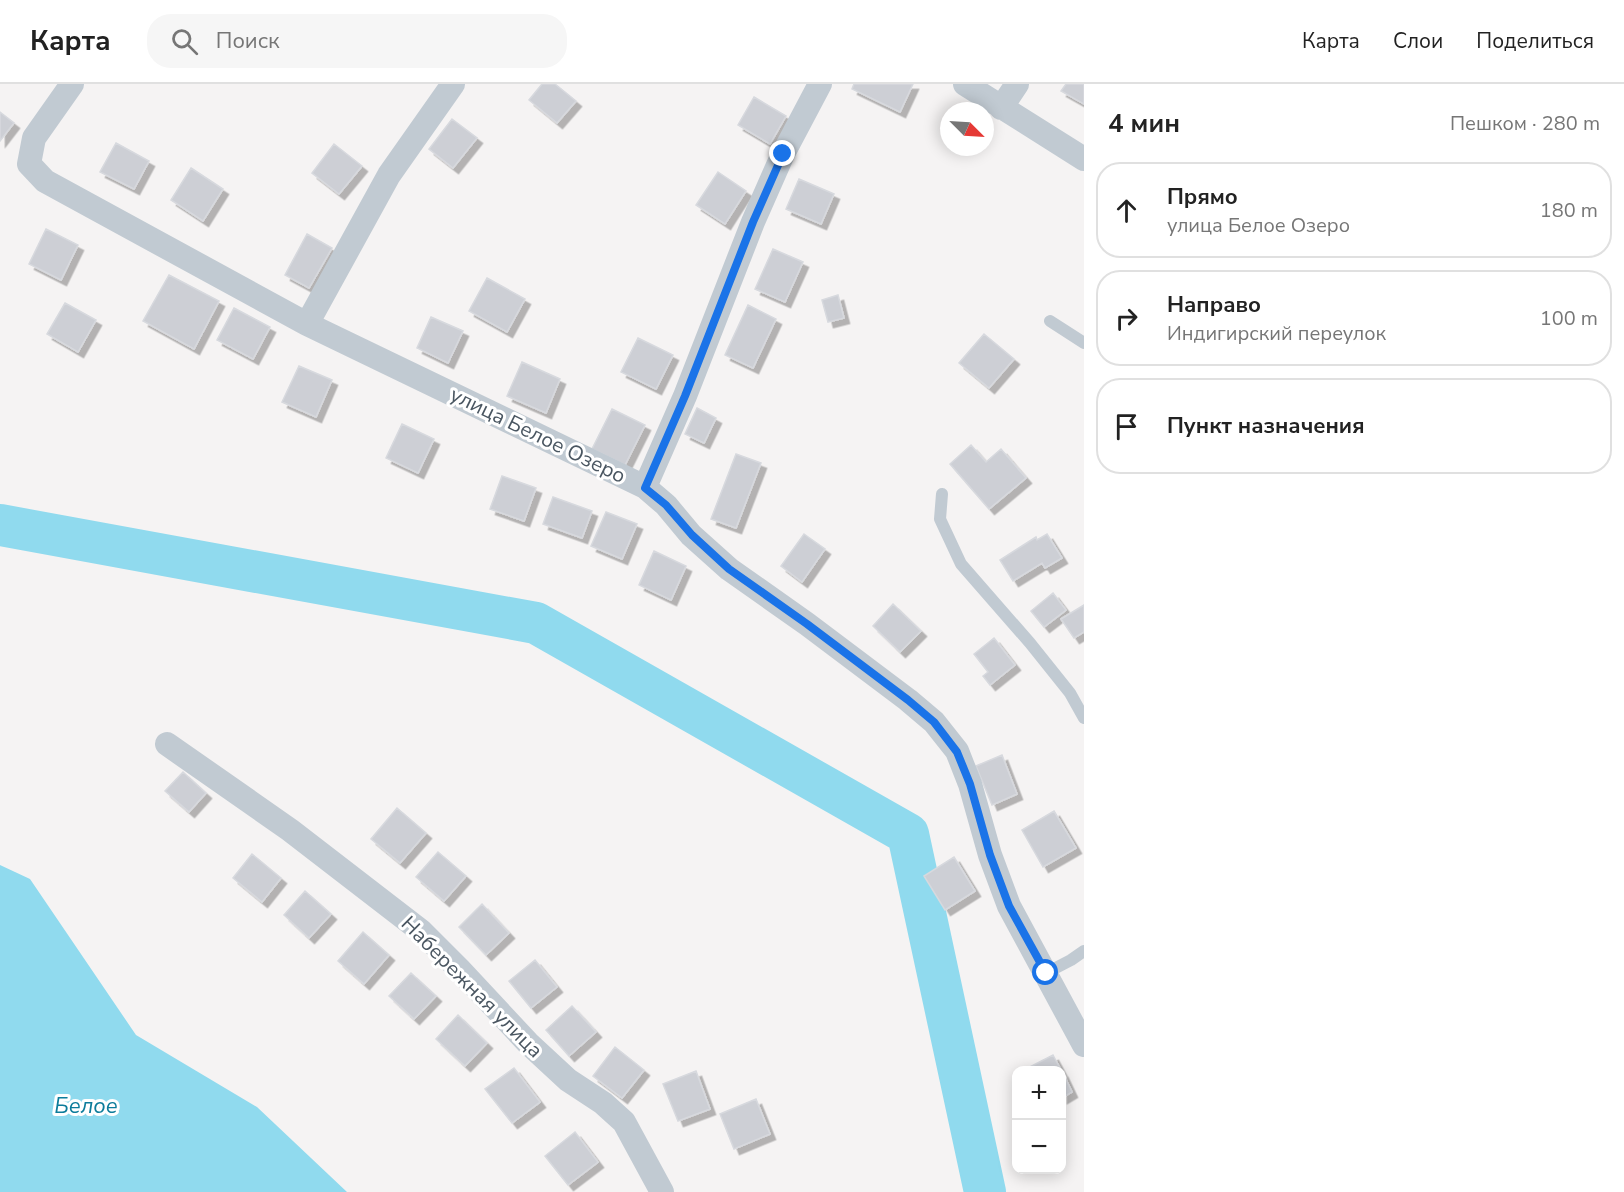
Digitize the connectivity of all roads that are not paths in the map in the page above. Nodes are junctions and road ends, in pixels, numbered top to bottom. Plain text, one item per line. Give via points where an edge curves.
1 (72, 84) edge
2 (453, 84) edge
3 (820, 84) edge
4 (965, 84) edge
5 (1017, 84) edge
6 (1001, 108) junction
7 (1084, 159) edge
8 (1050, 321) dead end
9 (307, 324) junction
10 (1084, 342) edge
11 (645, 488) junction
12 (942, 494) dead end
13 (1084, 718) edge
14 (167, 744) dead end
15 (1084, 951) edge
16 (1046, 973) junction
17 (1084, 1045) edge
18 (662, 1192) edge

1 - 9 street, улица Белое Озеро via 34,138 29,164 45,181
2 - 9 street via 389,175
3 - 11 street via 753,222
4 - 6 street
5 - 6 street
6 - 7 street
8 - 10 lane
9 - 11 street, улица Белое Озеро
11 - 16 street, улица Белое Озеро via 729,569 934,722 957,752 1009,906
12 - 13 lane via 940,519 961,564 1070,693
14 - 18 street, Набережная улица via 290,830 421,932 528,1043 568,1080 624,1122
15 - 16 lane
16 - 17 street, улица Белое Озеро

